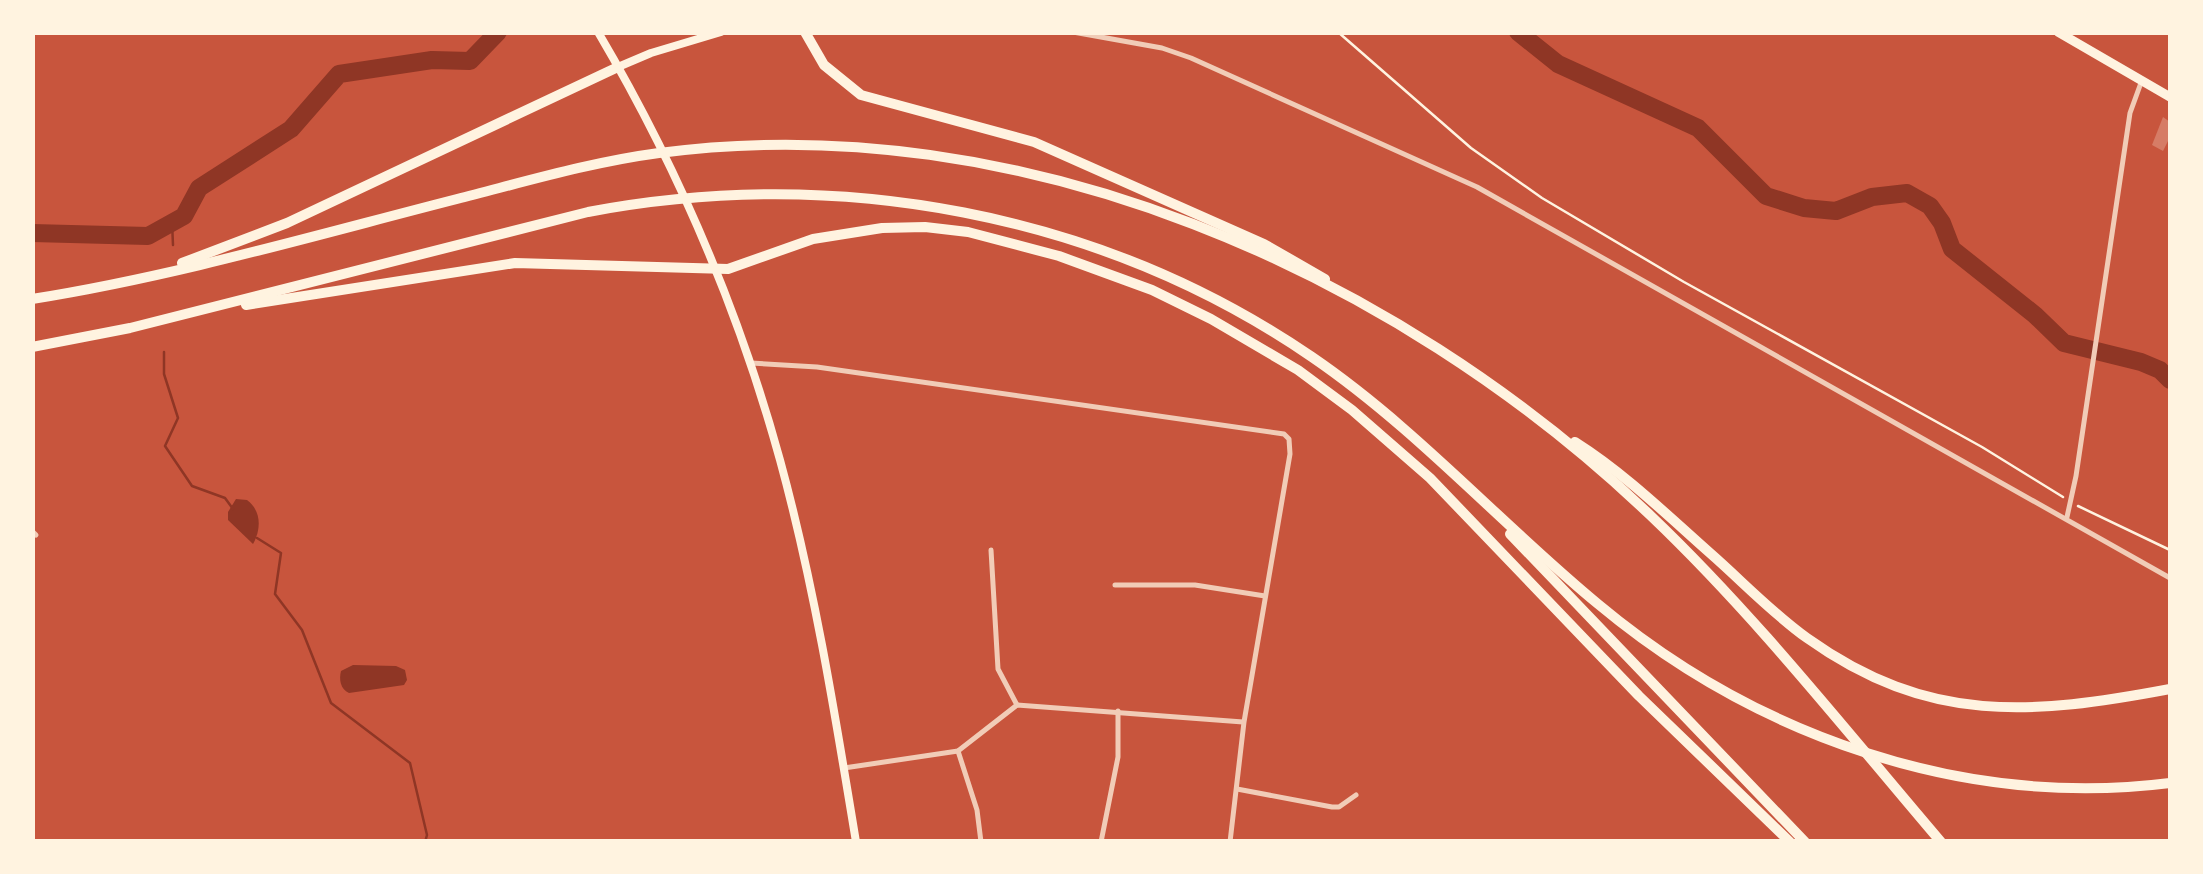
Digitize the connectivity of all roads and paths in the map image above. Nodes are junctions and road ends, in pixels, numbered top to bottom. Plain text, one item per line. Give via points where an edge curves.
1 (598, 32) edge
2 (721, 32) edge
3 (805, 32) edge
4 (1073, 32) edge
5 (1338, 32) edge
6 (2058, 32) edge
7 (618, 66) junction
8 (2142, 80) junction
9 (2170, 96) edge
10 (715, 270) junction
11 (122, 284) junction
12 (32, 299) edge
13 (1363, 304) junction
14 (180, 315) junction
15 (32, 347) edge
16 (749, 363) junction
17 (1534, 416) junction
18 (1443, 464) junction
19 (2072, 502) junction
20 (2067, 517) junction
21 (991, 550) dead end
22 (2170, 550) edge
23 (2170, 578) edge
24 (1115, 584) dead end
25 (1265, 596) junction
26 (2170, 689) edge
27 (1017, 705) junction
28 (1118, 711) junction
29 (1244, 722) junction
30 (958, 751) junction
31 (844, 768) junction
32 (2170, 783) edge
33 (1237, 789) junction
34 (1356, 795) dead end
35 (856, 842) edge
36 (982, 842) edge
37 (1101, 842) edge
38 (1230, 842) edge
39 (1790, 842) edge
40 (1806, 842) edge
41 (1942, 842) edge

1 - 7 main road
2 - 7 main road
3 - 13 highway via 824,65 861,94 1055,150 1286,255
4 - 20 street via 1176,52 1453,176
5 - 19 path via 1472,148 1550,203
6 - 8 highway
7 - 10 main road
7 - 11 highway via 261,235
8 - 9 highway
8 - 19 street via 2130,113
10 - 14 highway via 515,262
10 - 16 main road
10 - 39 highway via 836,234 948,229 1059,256 1210,319 1298,370 1407,456
11 - 12 highway
11 - 13 highway via 644,156 796,146 942,157 1032,176 1209,232
13 - 17 highway
14 - 15 highway
14 - 18 highway via 588,212 664,199 831,195 932,205 1113,254 1206,294 1295,346
16 - 25 street via 1279,432 1289,439 1290,454
16 - 31 main road via 788,491
17 - 26 highway via 1614,469 1803,635 1888,682 1934,698 2013,709
17 - 41 highway via 1613,480 1698,563
18 - 32 highway via 1643,640 1714,687 1788,724 1861,752 1996,782
18 - 40 highway
19 - 20 street
19 - 22 path
20 - 23 street
21 - 27 street via 998,669
24 - 25 street
25 - 29 street
27 - 28 street
27 - 30 street
28 - 29 street
28 - 37 street via 1118,757
29 - 33 street
30 - 31 street
30 - 36 street
31 - 35 main road
33 - 34 street via 1332,807
33 - 38 street

